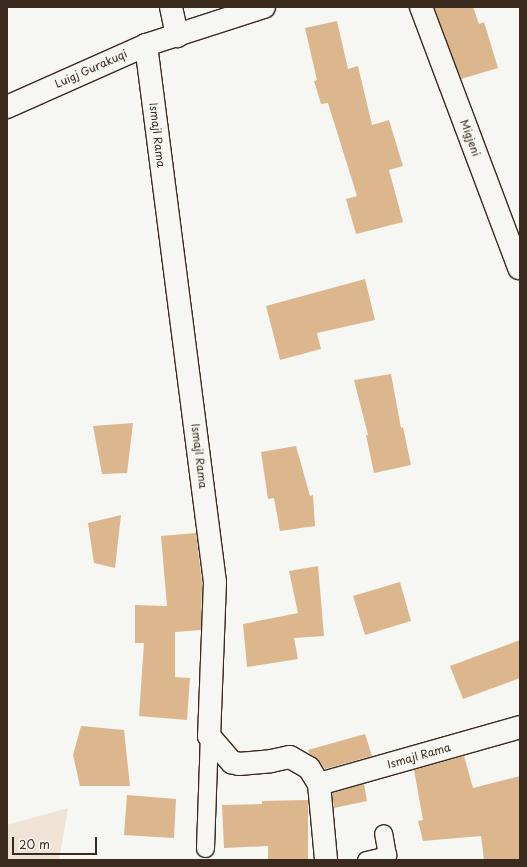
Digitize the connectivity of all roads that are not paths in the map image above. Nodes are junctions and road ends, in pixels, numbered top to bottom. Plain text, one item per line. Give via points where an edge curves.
1 (171, 7) edge
2 (264, 7) edge
3 (422, 7) edge
4 (177, 36) junction
5 (146, 45) junction
6 (7, 107) edge
7 (519, 268) edge
8 (520, 727) edge
9 (209, 736) junction
10 (319, 784) junction
11 (383, 833) dead end
12 (205, 848) dead end
13 (326, 860) edge
14 (366, 860) edge

1 - 4 street
2 - 4 street, Luigj Gurakuqi
3 - 7 street, Migjeni
4 - 5 street, Luigj Gurakuqi
5 - 6 street, Luigj Gurakuqi
5 - 9 street, Ismajl Rama via 215,582
8 - 10 street, Ismajl Rama
9 - 10 street via 232,762 239,764 290,757 309,768
9 - 12 lane
10 - 13 street
11 - 14 lane via 387,855

